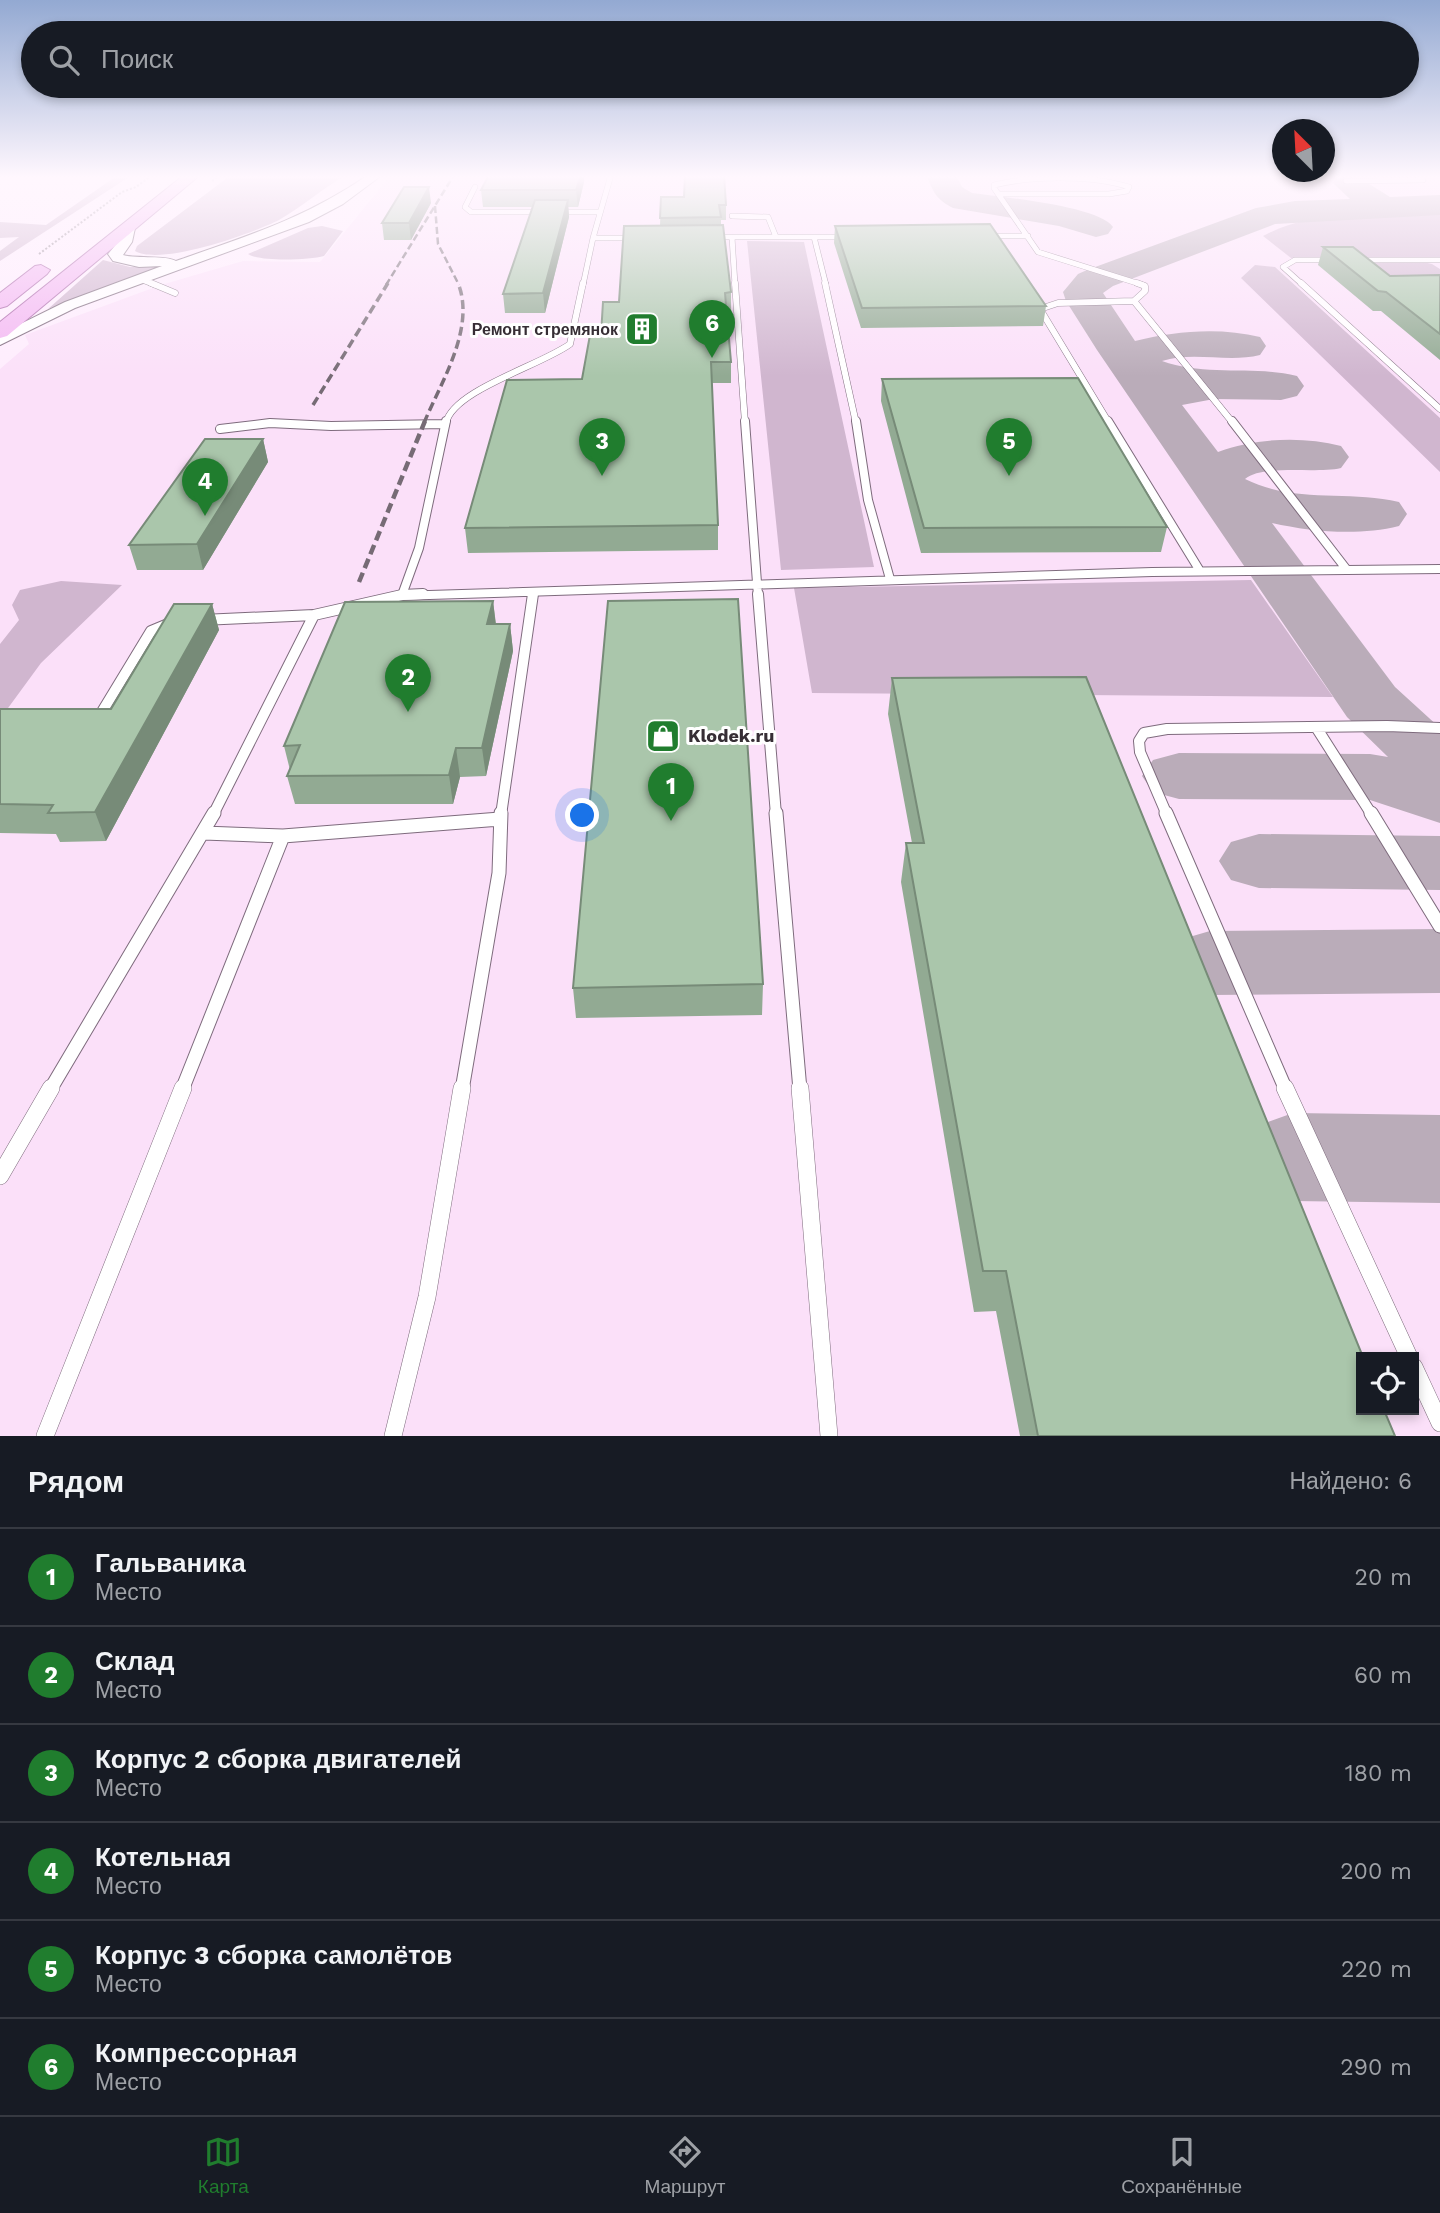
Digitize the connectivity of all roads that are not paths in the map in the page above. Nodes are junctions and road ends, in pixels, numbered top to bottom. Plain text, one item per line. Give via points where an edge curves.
1 (112, 242) edge
2 (124, 242) edge
3 (592, 242) edge
4 (732, 242) edge
5 (815, 242) edge
6 (1032, 242) edge
7 (243, 243) joint
8 (1335, 260) edge
9 (1348, 260) edge
10 (1440, 260) edge
11 (52, 262) dead end
12 (142, 280) junction
13 (175, 293) dead end
14 (1134, 301) junction
15 (0, 302) edge
16 (0, 332) edge
17 (0, 340) edge
18 (1440, 409) edge
19 (444, 424) junction
20 (220, 429) dead end
21 (1440, 569) edge
22 (1347, 570) junction
23 (1200, 571) junction
24 (890, 579) junction
25 (757, 584) junction
26 (533, 592) junction
27 (402, 595) junction
28 (314, 615) junction
29 (95, 723) edge
30 (1316, 727) junction
31 (1440, 729) edge
32 (500, 820) junction
33 (204, 834) junction
34 (283, 836) junction
35 (1440, 926) edge
36 (0, 1177) edge
37 (1407, 1352) edge
38 (1419, 1378) edge
39 (1440, 1423) edge
40 (45, 1436) edge
41 (393, 1436) edge
42 (829, 1436) edge

1 - 16 main road
2 - 7 street via 115,254 132,262 183,260
3 - 19 lane via 570,344 466,398
4 - 25 lane
5 - 24 lane via 851,392 868,500
6 - 14 lane via 1043,254 1146,286
7 - 12 street
8 - 18 lane via 1295,260 1283,267
9 - 10 lane
11 - 15 main road
12 - 13 lane
12 - 17 street via 51,314
14 - 22 lane
14 - 23 lane via 1058,303 1040,309
19 - 20 lane via 270,423
19 - 27 lane via 419,548
21 - 22 lane
22 - 23 lane
23 - 24 lane
24 - 25 lane
25 - 26 lane
25 - 42 lane
26 - 27 lane
26 - 32 lane
27 - 28 lane
28 - 29 lane via 160,625 151,631
28 - 33 lane
30 - 31 lane
30 - 35 lane
30 - 37 lane via 1167,729 1144,733 1140,752 1310,1145
32 - 34 lane
32 - 41 lane via 499,873 429,1284
33 - 34 lane
33 - 36 lane
34 - 40 lane
38 - 39 lane

